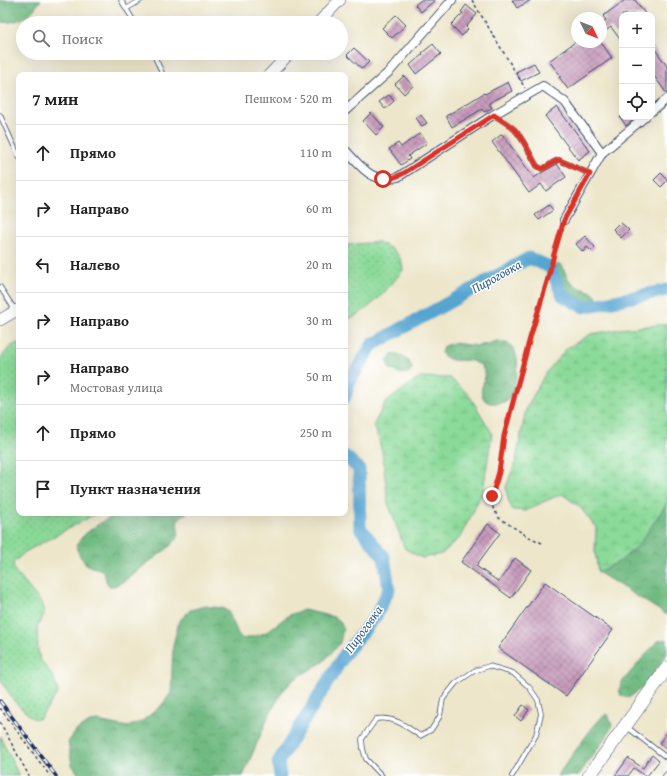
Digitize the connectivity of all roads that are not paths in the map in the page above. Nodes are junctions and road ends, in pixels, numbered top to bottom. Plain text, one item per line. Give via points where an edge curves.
1 (121, 0) edge
2 (141, 0) edge
3 (340, 0) edge
4 (452, 0) edge
5 (126, 9) junction
6 (130, 16) edge
7 (325, 16) edge
8 (156, 60) edge
9 (284, 60) edge
10 (162, 72) edge
11 (274, 72) edge
12 (667, 99) edge
13 (348, 108) edge
14 (655, 109) edge
15 (0, 115) edge
16 (494, 115) junction
17 (641, 120) edge
18 (16, 150) edge
19 (348, 153) edge
20 (602, 153) junction
21 (590, 174) junction
22 (564, 220) road end
23 (0, 287) edge
24 (16, 309) edge
25 (16, 311) edge
26 (0, 320) edge
27 (667, 668) edge
28 (625, 726) junction
29 (667, 758) edge
30 (382, 776) edge
31 (512, 776) edge
32 (589, 776) edge

1 - 5 lane
2 - 5 lane
3 - 7 main road
4 - 13 street via 390,71
5 - 6 lane
8 - 10 lane
9 - 11 main road
12 - 14 street
15 - 18 lane
16 - 19 street via 391,179 369,175
16 - 20 street via 543,86 565,102
16 - 21 lane via 515,130 540,168 559,160
17 - 20 street
20 - 21 street
21 - 22 street
23 - 24 lane
25 - 26 main road
27 - 28 main road
28 - 29 lane
28 - 32 main road
30 - 31 lane via 366,759 362,749 362,739 376,719 396,721 420,736 431,730 440,716 443,699 456,683 474,670 489,666 513,673 529,687 538,700 541,714 536,735

